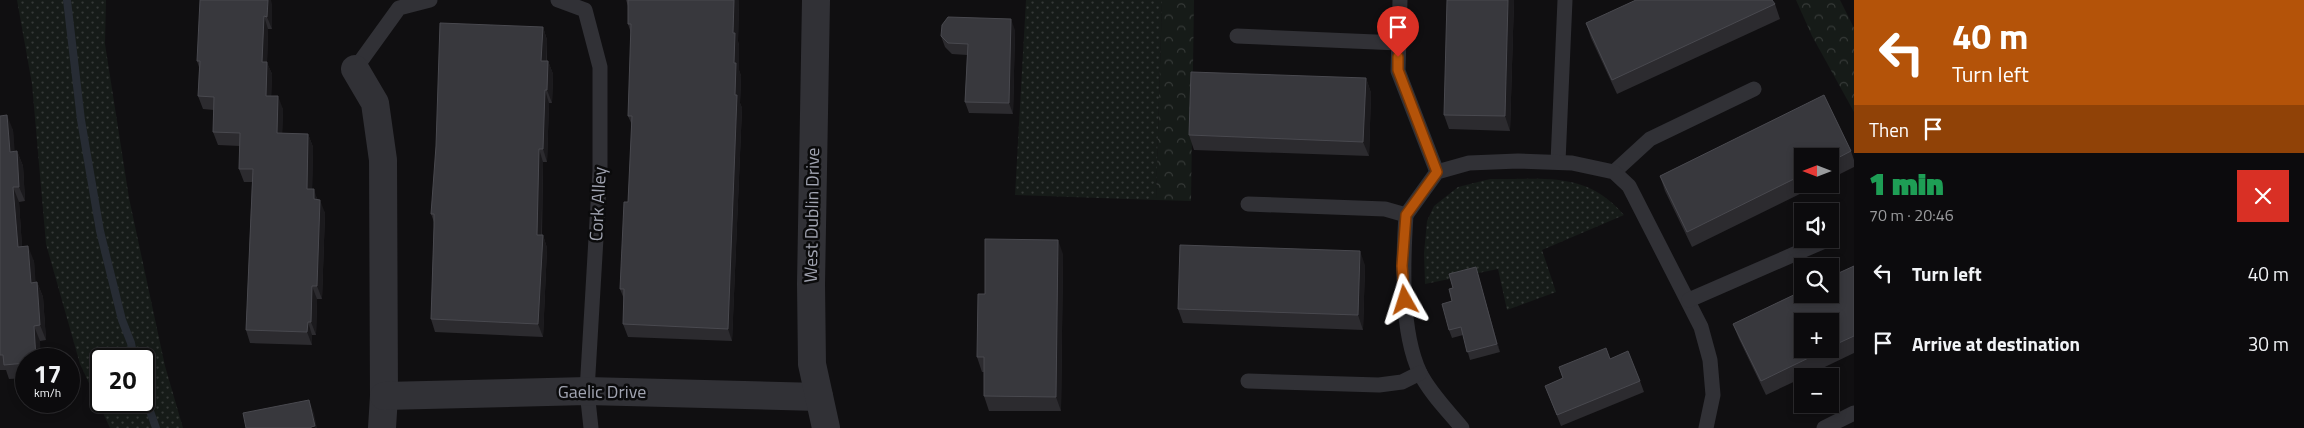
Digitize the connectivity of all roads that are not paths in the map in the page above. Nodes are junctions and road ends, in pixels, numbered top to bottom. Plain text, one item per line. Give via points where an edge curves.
1 (430, 0) edge
2 (558, 0) edge
3 (816, 0) edge
4 (1400, 0) edge
5 (1565, 0) edge
6 (1237, 36) dead end
7 (1399, 43) junction
8 (355, 70) joint
9 (1754, 89) dead end
10 (1558, 162) junction
11 (1437, 172) junction
12 (1614, 172) junction
13 (1248, 204) dead end
14 (1406, 215) junction
15 (1808, 248) edge
16 (1689, 300) junction
17 (1420, 373) junction
18 (1248, 381) dead end
19 (587, 391) junction
20 (384, 396) junction
21 (819, 397) junction
22 (1854, 413) edge
23 (382, 428) edge
24 (591, 428) edge
25 (826, 428) edge
26 (1462, 428) edge
27 (1706, 428) edge
28 (1824, 428) edge

1 - 8 lane via 398,8
2 - 19 lane, Cork Alley via 585,10 600,67 600,170
3 - 21 street, West Dublin Drive via 810,284 812,364
4 - 7 lane
5 - 10 lane
6 - 7 lane
7 - 11 lane via 1398,70
8 - 20 street via 374,104 383,160
9 - 12 lane via 1650,139
10 - 11 lane via 1470,163
10 - 12 lane
11 - 14 lane
12 - 16 lane via 1628,186
13 - 14 lane via 1385,209
14 - 17 lane via 1402,266 1409,333
15 - 16 lane
16 - 27 lane via 1710,360 1713,395
17 - 18 lane via 1402,382 1380,385
17 - 26 lane
19 - 20 street, Gaelic Drive
19 - 21 street, Gaelic Drive
19 - 24 lane, Cork Alley
20 - 23 street
21 - 25 street, West Dublin Drive
22 - 28 lane

